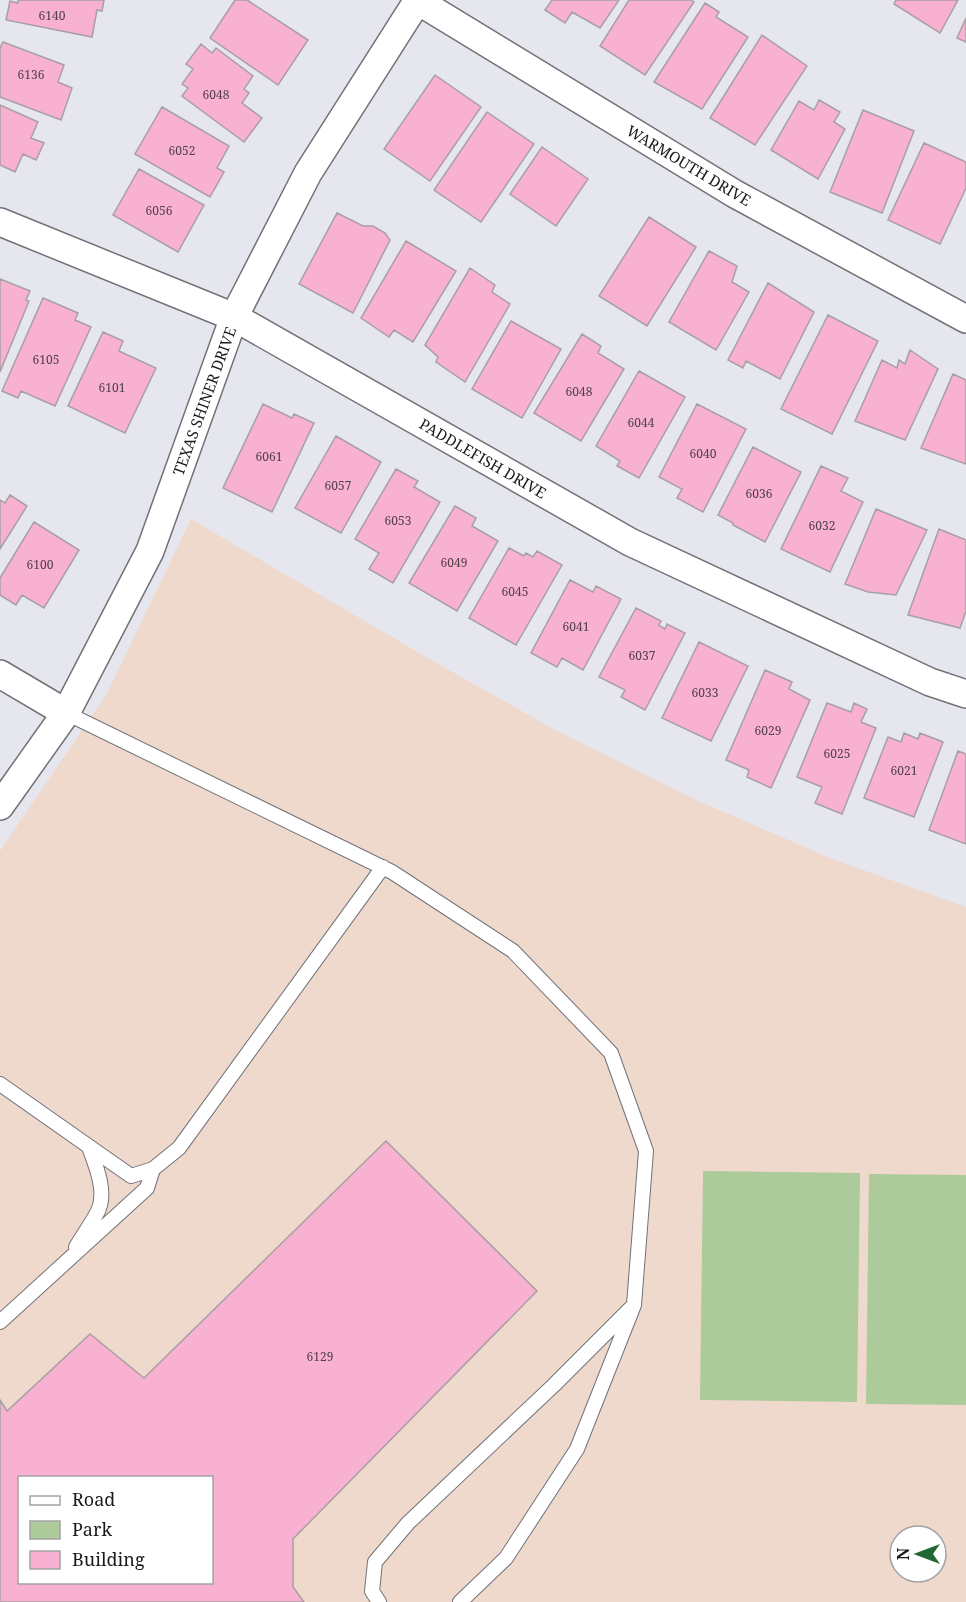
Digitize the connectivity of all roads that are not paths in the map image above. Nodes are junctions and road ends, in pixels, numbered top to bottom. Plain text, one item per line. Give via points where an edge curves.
1 (418, 0) edge
2 (0, 222) edge
3 (234, 316) junction
4 (966, 319) edge
5 (0, 674) edge
6 (966, 694) edge
7 (66, 713) junction
8 (0, 806) edge
9 (383, 867) junction
10 (0, 1084) edge
11 (89, 1147) junction
12 (153, 1169) junction
13 (69, 1260) junction
14 (634, 1305) junction
15 (0, 1322) edge
16 (379, 1602) edge
17 (460, 1602) edge

1 - 3 street, TEXAS SHINER DRIVE via 308,173
1 - 4 street, WARMOUTH DRIVE via 735,194
2 - 3 street, PADDLEFISH DRIVE
3 - 6 street, PADDLEFISH DRIVE via 630,542 930,682
3 - 7 street, TEXAS SHINER DRIVE via 150,551
5 - 7 street
7 - 8 street, TEXAS SHINER DRIVE
7 - 9 lane
9 - 12 lane via 179,1148
9 - 14 lane via 513,951 611,1053 646,1151
10 - 11 lane
11 - 12 lane via 131,1176
11 - 13 lane via 101,1190 99,1209
12 - 13 lane via 147,1188
13 - 15 lane
14 - 16 lane via 408,1523 375,1562 372,1591
14 - 17 lane via 576,1449 506,1558

